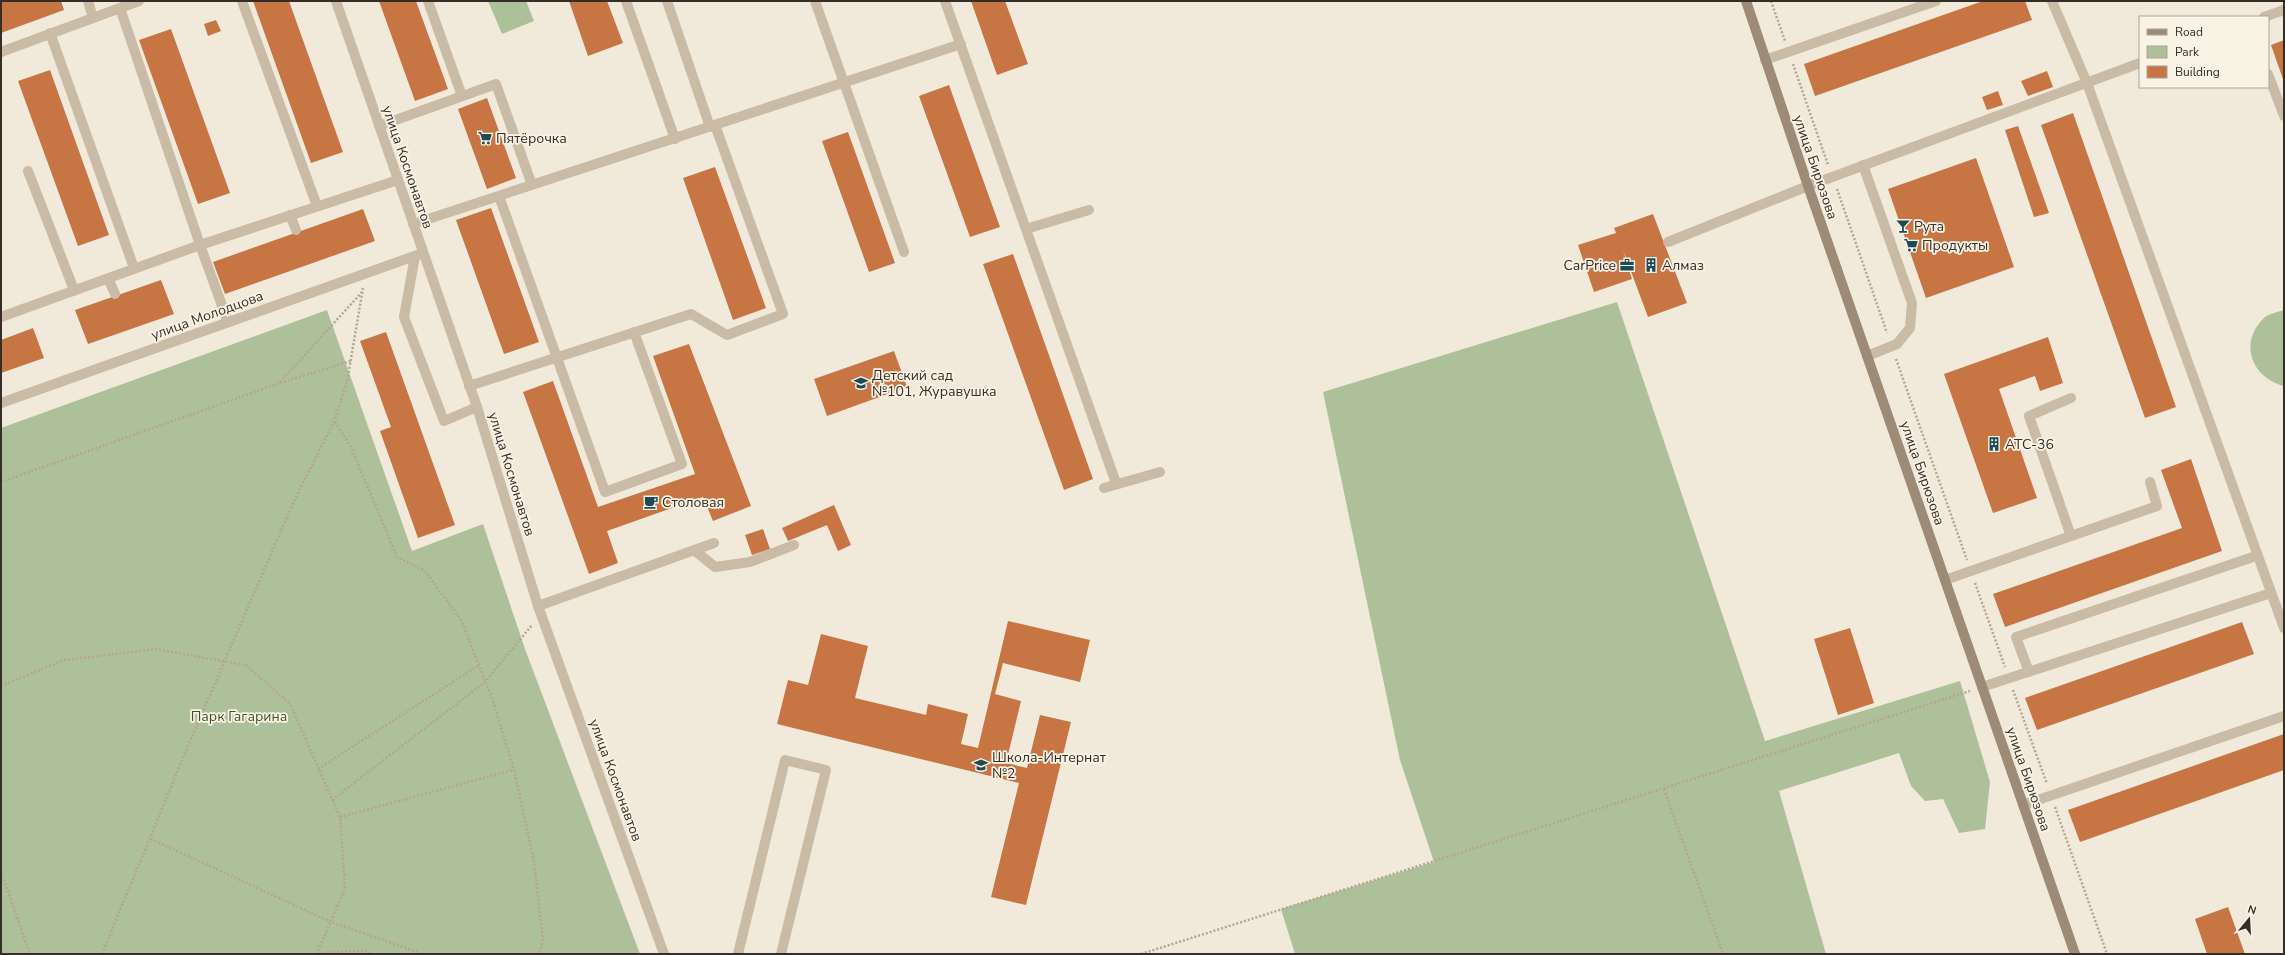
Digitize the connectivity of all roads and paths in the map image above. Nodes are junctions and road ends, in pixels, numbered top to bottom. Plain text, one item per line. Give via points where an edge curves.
1 (88, 1) edge
2 (139, 1) edge
3 (242, 1) edge
4 (336, 1) edge
5 (428, 1) edge
6 (626, 1) edge
7 (667, 1) edge
8 (815, 1) edge
9 (946, 1) edge
10 (1746, 1) edge
11 (1771, 1) edge
12 (1936, 1) edge
13 (2052, 1) edge
14 (120, 8) junction
15 (2284, 10) edge
16 (2267, 16) edge
17 (93, 18) junction
18 (50, 34) junction
19 (961, 44) junction
20 (1, 52) edge
21 (1789, 52) junction
22 (1765, 60) junction
23 (2139, 63) edge
24 (2269, 77) edge
25 (844, 83) junction
26 (2087, 83) junction
27 (462, 96) junction
28 (2284, 116) edge
29 (379, 126) junction
30 (712, 126) junction
31 (675, 139) junction
32 (1863, 165) junction
33 (28, 171) dead end
34 (1832, 177) junction
35 (398, 180) junction
36 (532, 185) junction
37 (1808, 186) junction
38 (499, 196) junction
39 (317, 206) junction
40 (1089, 210) dead end
41 (290, 215) junction
42 (413, 224) junction
43 (1026, 228) junction
44 (296, 230) dead end
45 (1668, 242) dead end
46 (200, 244) junction
47 (904, 252) dead end
48 (419, 254) junction
49 (134, 268) junction
50 (365, 273) junction
51 (108, 278) junction
52 (74, 290) junction
53 (363, 291) junction
54 (115, 294) dead end
55 (1, 317) edge
56 (228, 322) junction
57 (634, 332) junction
58 (1892, 346) junction
59 (1867, 356) junction
60 (557, 358) junction
61 (351, 361) junction
62 (280, 383) junction
63 (469, 386) junction
64 (2071, 398) dead end
65 (1, 403) edge
66 (477, 407) junction
67 (334, 421) junction
68 (1160, 472) dead end
69 (1, 482) edge
70 (2150, 482) dead end
71 (1116, 483) junction
72 (1104, 488) dead end
73 (2071, 536) junction
74 (714, 543) dead end
75 (794, 545) dead end
76 (694, 550) junction
77 (2256, 556) junction
78 (1971, 571) junction
79 (1945, 580) junction
80 (2271, 593) junction
81 (540, 610) junction
82 (2284, 628) edge
83 (226, 660) junction
84 (479, 665) junction
85 (2029, 672) junction
86 (2009, 679) junction
87 (485, 682) junction
88 (1, 686) edge
89 (1982, 687) junction
90 (2284, 716) edge
91 (318, 769) junction
92 (514, 770) junction
93 (1664, 789) junction
94 (2051, 796) junction
95 (332, 800) junction
96 (2023, 805) junction
97 (340, 817) junction
98 (151, 839) junction
99 (1, 872) edge
100 (331, 922) junction
101 (316, 953) edge
102 (30, 954) edge
103 (102, 954) edge
104 (370, 954) edge
105 (423, 954) edge
106 (539, 954) edge
107 (664, 954) edge
108 (738, 954) edge
109 (781, 954) edge
110 (1141, 954) edge
111 (1722, 954) edge
112 (2075, 954) edge
113 (2107, 954) edge

1 - 17 street
2 - 14 street
3 - 39 street
4 - 29 street, улица Космонавтов
5 - 27 street
6 - 31 street
7 - 30 street
8 - 25 street
9 - 19 street
10 - 22 main road, улица Бирюзова
11 - 21 path
12 - 21 street
13 - 26 street
14 - 17 street
14 - 46 street
15 - 16 street
17 - 18 street
18 - 20 street
18 - 49 street
19 - 25 street
19 - 43 street
21 - 22 street
21 - 34 path
22 - 37 main road, улица Бирюзова
23 - 26 street
24 - 28 street
25 - 30 street
25 - 47 street
26 - 32 street
26 - 77 street
27 - 29 street
27 - 36 street via 496,84
29 - 35 street, улица Космонавтов
30 - 31 street
30 - 57 street via 783,314 727,335 691,314
31 - 36 street
32 - 34 street
32 - 58 street via 1912,303 1910,328 1898,344
33 - 52 street
34 - 37 street
34 - 58 path
35 - 39 street
35 - 42 street, улица Космонавтов
36 - 38 street
37 - 45 street
37 - 59 main road, улица Бирюзова
38 - 42 street
38 - 60 street
39 - 41 street
40 - 43 street
41 - 44 street
41 - 46 street
42 - 48 street, улица Космонавтов
43 - 71 street
46 - 49 street
46 - 56 street
48 - 50 street, улица Молодцова
48 - 63 street, улица Космонавтов
48 - 66 street via 404,317 444,420
49 - 51 street
50 - 53 path
50 - 56 street, улица Молодцова
51 - 52 street
51 - 54 street
52 - 55 street
53 - 61 path
53 - 62 path
56 - 65 street, улица Молодцова
57 - 60 street
57 - 60 street via 682,464 605,492
58 - 59 street
58 - 78 path
59 - 79 main road, улица Бирюзова
60 - 63 street
61 - 62 path
61 - 67 path
62 - 69 path
63 - 66 street, улица Космонавтов
64 - 73 street via 2029,416
66 - 81 street, улица Космонавтов
67 - 83 path via 293,503
67 - 84 path via 350,446 397,557 425,571 461,620
68 - 71 street
70 - 73 street via 2157,506
71 - 72 street
73 - 78 street
74 - 76 street
75 - 76 street via 750,562 715,567
76 - 81 street
77 - 80 street
77 - 85 street via 2016,637
78 - 79 street
78 - 86 path
79 - 89 main road, улица Бирюзова
80 - 82 street
80 - 85 street
81 - 87 path
81 - 107 street, улица Космонавтов
83 - 88 path via 155,649 64,660
83 - 91 path via 246,665 290,704
83 - 98 path
84 - 87 path
84 - 91 path
85 - 86 street
86 - 89 street
86 - 94 path
87 - 92 path
87 - 95 path
89 - 93 path
89 - 96 main road, улица Бирюзова
90 - 94 street
91 - 95 path
92 - 97 path
92 - 106 path via 534,861 543,939
93 - 110 path
93 - 111 path
94 - 96 street
94 - 113 path
95 - 97 path
96 - 112 main road, улица Бирюзова
97 - 100 path via 345,889
98 - 100 path
98 - 103 path
99 - 102 path
100 - 101 path
100 - 105 path
101 - 104 path via 366,951
108 - 109 street via 785,760 826,770

